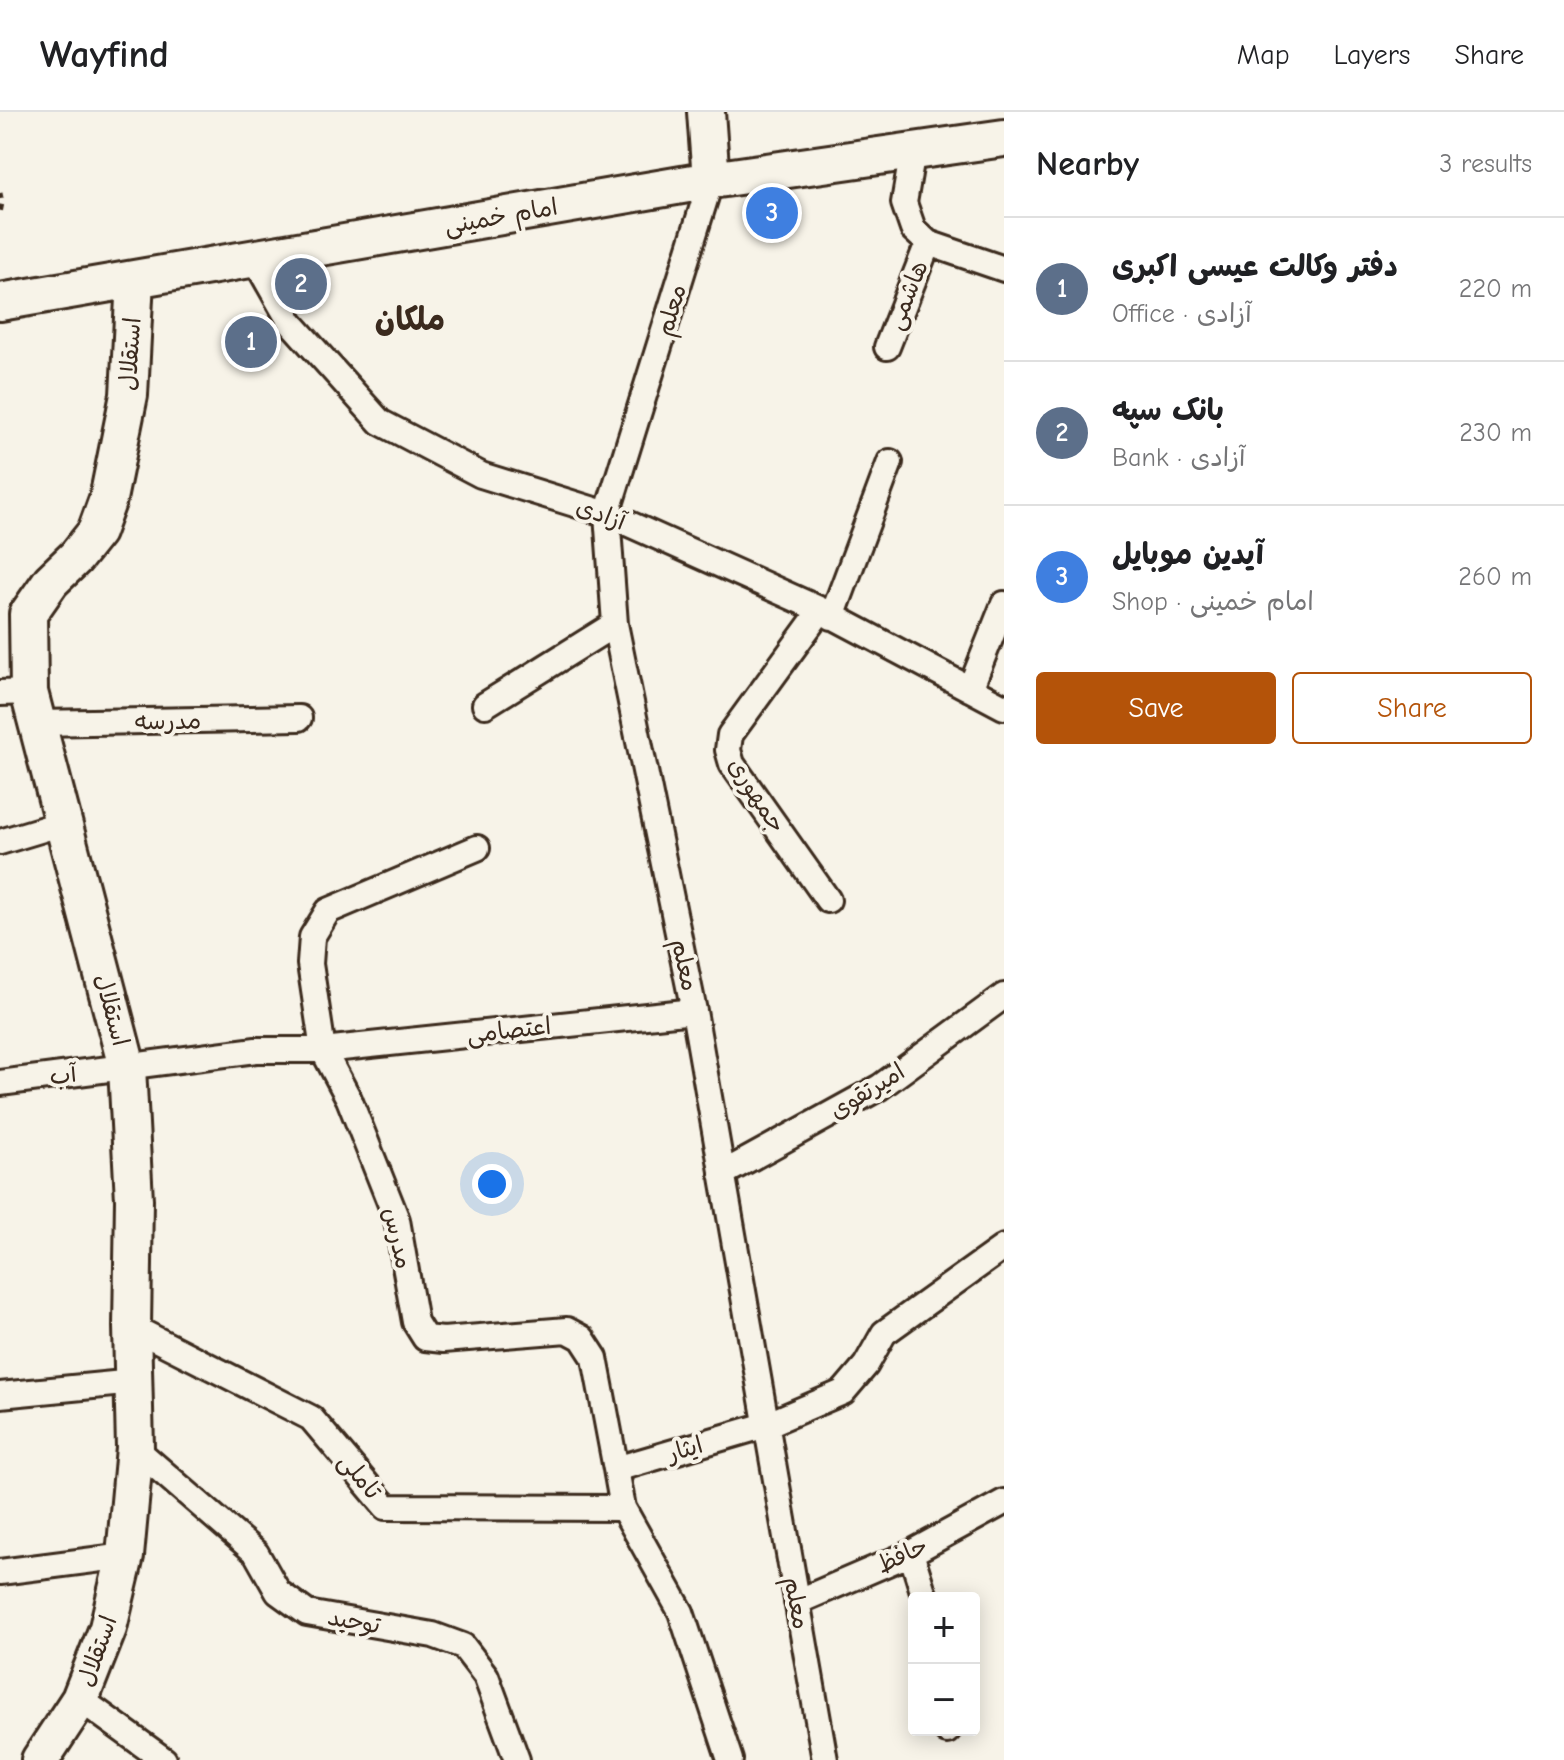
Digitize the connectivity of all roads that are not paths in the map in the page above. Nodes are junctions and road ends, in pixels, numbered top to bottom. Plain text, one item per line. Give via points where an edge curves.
1 (706, 112) edge
2 (1004, 138) edge
3 (913, 150) junction
4 (711, 180) junction
5 (928, 243) junction
6 (254, 258) junction
7 (1004, 269) edge
8 (135, 279) junction
9 (0, 302) edge
10 (887, 347) dead end
11 (890, 462) dead end
12 (607, 514) junction
13 (1004, 604) edge
14 (826, 613) junction
15 (615, 624) junction
16 (970, 689) junction
17 (22, 703) edge
18 (485, 705) dead end
19 (1004, 707) edge
20 (299, 718) dead end
21 (63, 823) junction
22 (0, 842) edge
23 (477, 848) dead end
24 (828, 900) dead end
25 (1004, 996) edge
26 (694, 1011) junction
27 (323, 1050) junction
28 (127, 1067) junction
29 (0, 1083) edge
30 (722, 1174) junction
31 (1004, 1247) edge
32 (132, 1327) junction
33 (134, 1382) junction
34 (0, 1395) edge
35 (766, 1425) junction
36 (135, 1448) junction
37 (616, 1469) junction
38 (1004, 1502) edge
39 (623, 1508) junction
40 (911, 1553) junction
41 (125, 1556) junction
42 (0, 1572) edge
43 (923, 1592) edge
44 (797, 1602) junction
45 (80, 1699) junction
46 (40, 1760) edge
47 (164, 1760) edge
48 (517, 1760) edge
49 (730, 1760) edge
50 (825, 1760) edge

1 - 4 street
2 - 3 street, امام خمینی
3 - 4 street, امام خمینی
3 - 5 street via 904,203 913,229
4 - 6 street, امام خمینی
4 - 12 street, معلم
5 - 7 street
5 - 10 street, هاشمی
6 - 8 street, امام خمینی
6 - 12 street, آزادی via 291,323 380,422 481,475
8 - 9 street, امام خمینی
8 - 17 street, استقلال via 129,395 108,499 96,532 28,614
11 - 14 street, جمهوری
12 - 14 street, آزادی
12 - 15 street, معلم
13 - 16 street
14 - 16 street, آزادی
14 - 24 street, جمهوری via 730,735 728,750 732,764
15 - 18 street
15 - 26 street, معلم
16 - 19 street, آزادی
17 - 20 street, مدرسه
17 - 21 street, استقلال
21 - 22 street
21 - 28 street, استقلال
23 - 27 street via 328,911 312,937 310,964
25 - 30 street, امیرتقوی via 880,1087
26 - 27 street, اعتصامی
26 - 30 street, معلم
27 - 28 street via 256,1050
27 - 37 street, مدرس via 349,1099 397,1220 415,1322 425,1338 567,1330 582,1338 595,1358
28 - 29 street, آب
28 - 32 street, استقلال via 134,1200
30 - 35 street, معلم
31 - 35 street, ایثار via 884,1333 843,1392
32 - 33 street, استقلال
32 - 39 street, تاملی via 311,1418 386,1507
33 - 34 street
33 - 36 street, استقلال
35 - 37 street, ایثار
35 - 44 street, معلم
36 - 41 street, استقلال
36 - 48 street, توحید via 256,1553 278,1592 307,1613 433,1635 463,1646 486,1676
37 - 39 street
38 - 40 street, حافظ
39 - 49 street via 681,1612
40 - 43 street
40 - 44 street, حافظ
41 - 42 street
41 - 45 street, استقلال via 108,1628
44 - 50 street, معلم
45 - 46 street, استقلال
45 - 47 street

